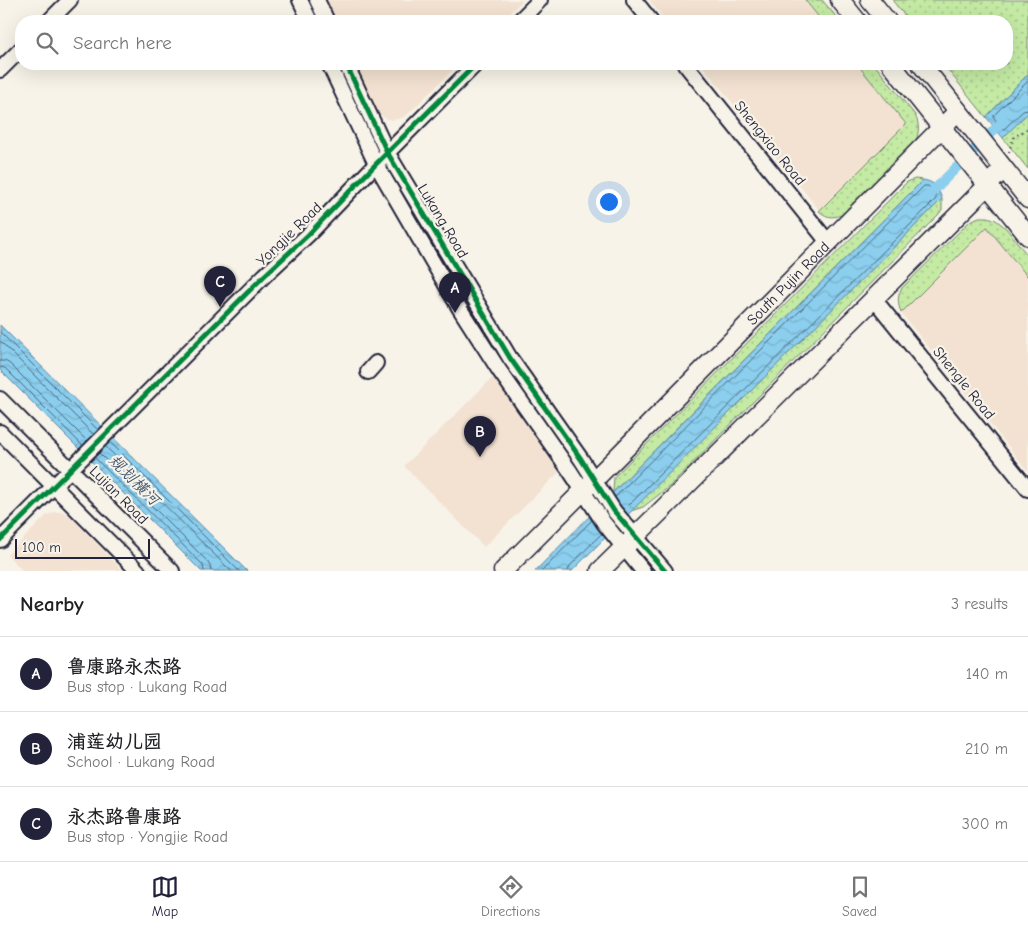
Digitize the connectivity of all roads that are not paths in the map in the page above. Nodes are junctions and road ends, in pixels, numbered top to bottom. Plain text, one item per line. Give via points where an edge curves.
1 (70, 0) edge
2 (300, 0) edge
3 (318, 0) edge
4 (540, 0) edge
5 (634, 0) edge
6 (840, 0) edge
7 (870, 0) edge
8 (55, 15) edge
9 (307, 15) edge
10 (324, 15) edge
11 (524, 15) edge
12 (646, 15) edge
13 (852, 15) edge
14 (882, 15) edge
15 (15, 55) edge
16 (0, 70) edge
17 (332, 70) edge
18 (349, 70) edge
19 (470, 70) edge
20 (691, 70) edge
21 (896, 70) edge
22 (926, 70) edge
23 (958, 111) junction
24 (942, 128) junction
25 (388, 152) junction
26 (376, 164) junction
27 (1004, 169) junction
28 (988, 186) junction
29 (1028, 199) edge
30 (1028, 236) edge
31 (828, 242) junction
32 (874, 299) junction
33 (0, 399) edge
34 (0, 432) edge
35 (70, 470) junction
36 (589, 485) junction
37 (54, 486) junction
38 (1028, 489) edge
39 (0, 540) edge
40 (630, 542) junction
41 (602, 569) edge
42 (643, 570) edge
43 (138, 571) edge
44 (172, 571) edge
45 (503, 571) edge
46 (665, 571) edge

1 - 8 street
2 - 9 street
3 - 10 street
4 - 11 street
5 - 12 street
6 - 13 main road
7 - 14 main road
15 - 16 street
17 - 26 street, Lukang Road
18 - 25 street, Lukang Road
19 - 25 street, Yongjie Road
20 - 31 street, Shengxiao Road
21 - 24 main road
22 - 23 main road
23 - 24 main road, South Pujin Road
23 - 27 main road
24 - 28 main road
24 - 31 main road, South Pujin Road
25 - 26 street, Yongjie Road
25 - 36 street, Lukang Road via 510,358 581,459
26 - 35 street, Yongjie Road
26 - 36 street, Lukang Road via 499,370 570,471
27 - 28 main road
27 - 29 main road
28 - 30 main road
28 - 32 main road
31 - 36 main road, South Pujin Road
32 - 38 street, Shengle Road
32 - 40 main road
33 - 35 street, Lujian Road
34 - 37 street
35 - 37 street
35 - 44 street, Lujian Road
36 - 40 street via 604,523
36 - 45 main road, South Pujin Road
37 - 39 street
37 - 43 street
40 - 41 main road
40 - 42 street
40 - 46 street via 653,557

